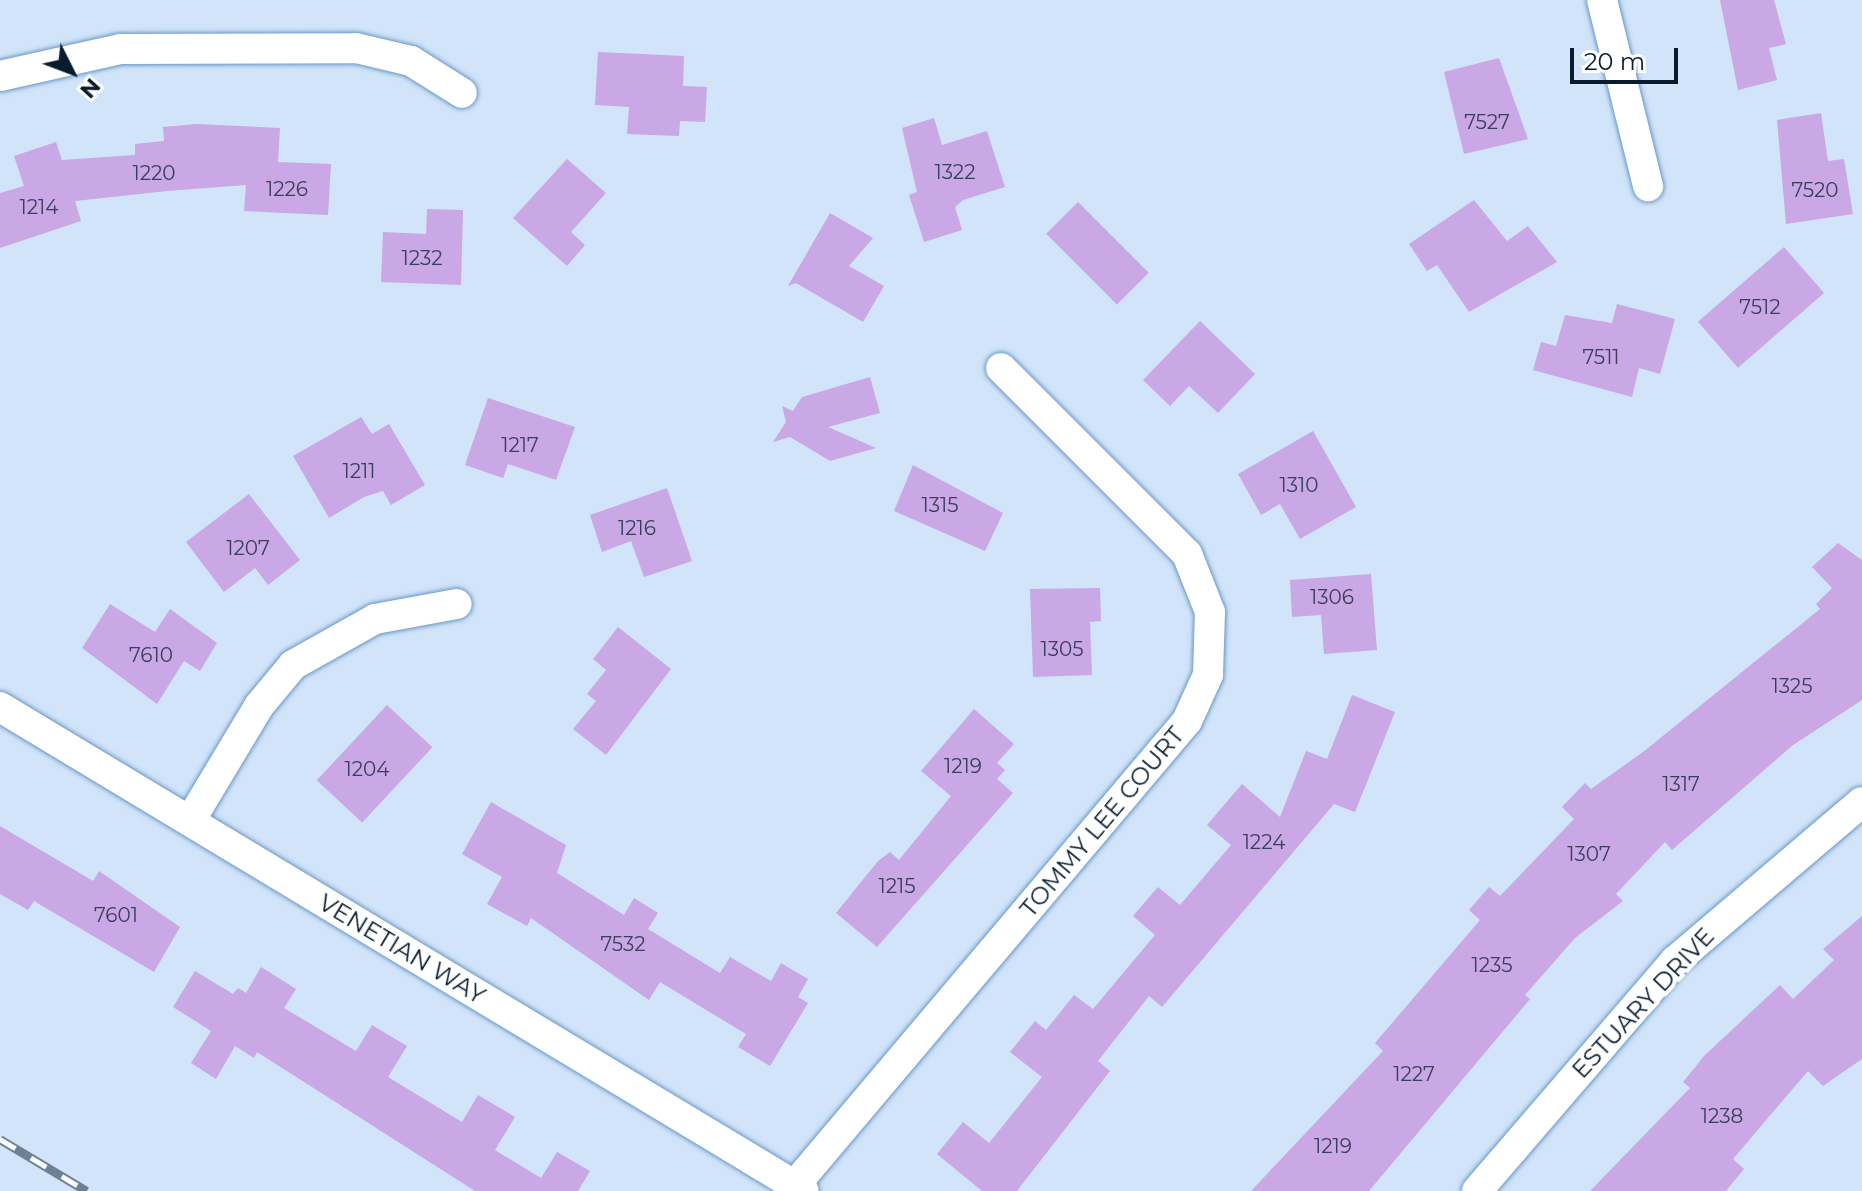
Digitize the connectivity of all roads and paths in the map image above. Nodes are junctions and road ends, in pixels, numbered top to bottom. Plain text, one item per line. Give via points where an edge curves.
1 (1602, 0) edge
2 (0, 76) edge
3 (462, 93) dead end
4 (1648, 186) dead end
5 (1001, 368) dead end
6 (457, 604) dead end
7 (0, 707) edge
8 (1862, 802) edge
9 (190, 821) junction
10 (799, 1188) edge
11 (1477, 1191) edge

1 - 4 street
2 - 3 street via 121,49 356,48 411,61
5 - 10 street, TOMMY LEE COURT via 1187,554 1210,612 1208,675 1187,721
6 - 9 street via 375,619 293,665 259,706
7 - 9 street, VENETIAN WAY
8 - 11 street, ESTUARY DRIVE via 1675,961
9 - 10 street, VENETIAN WAY

